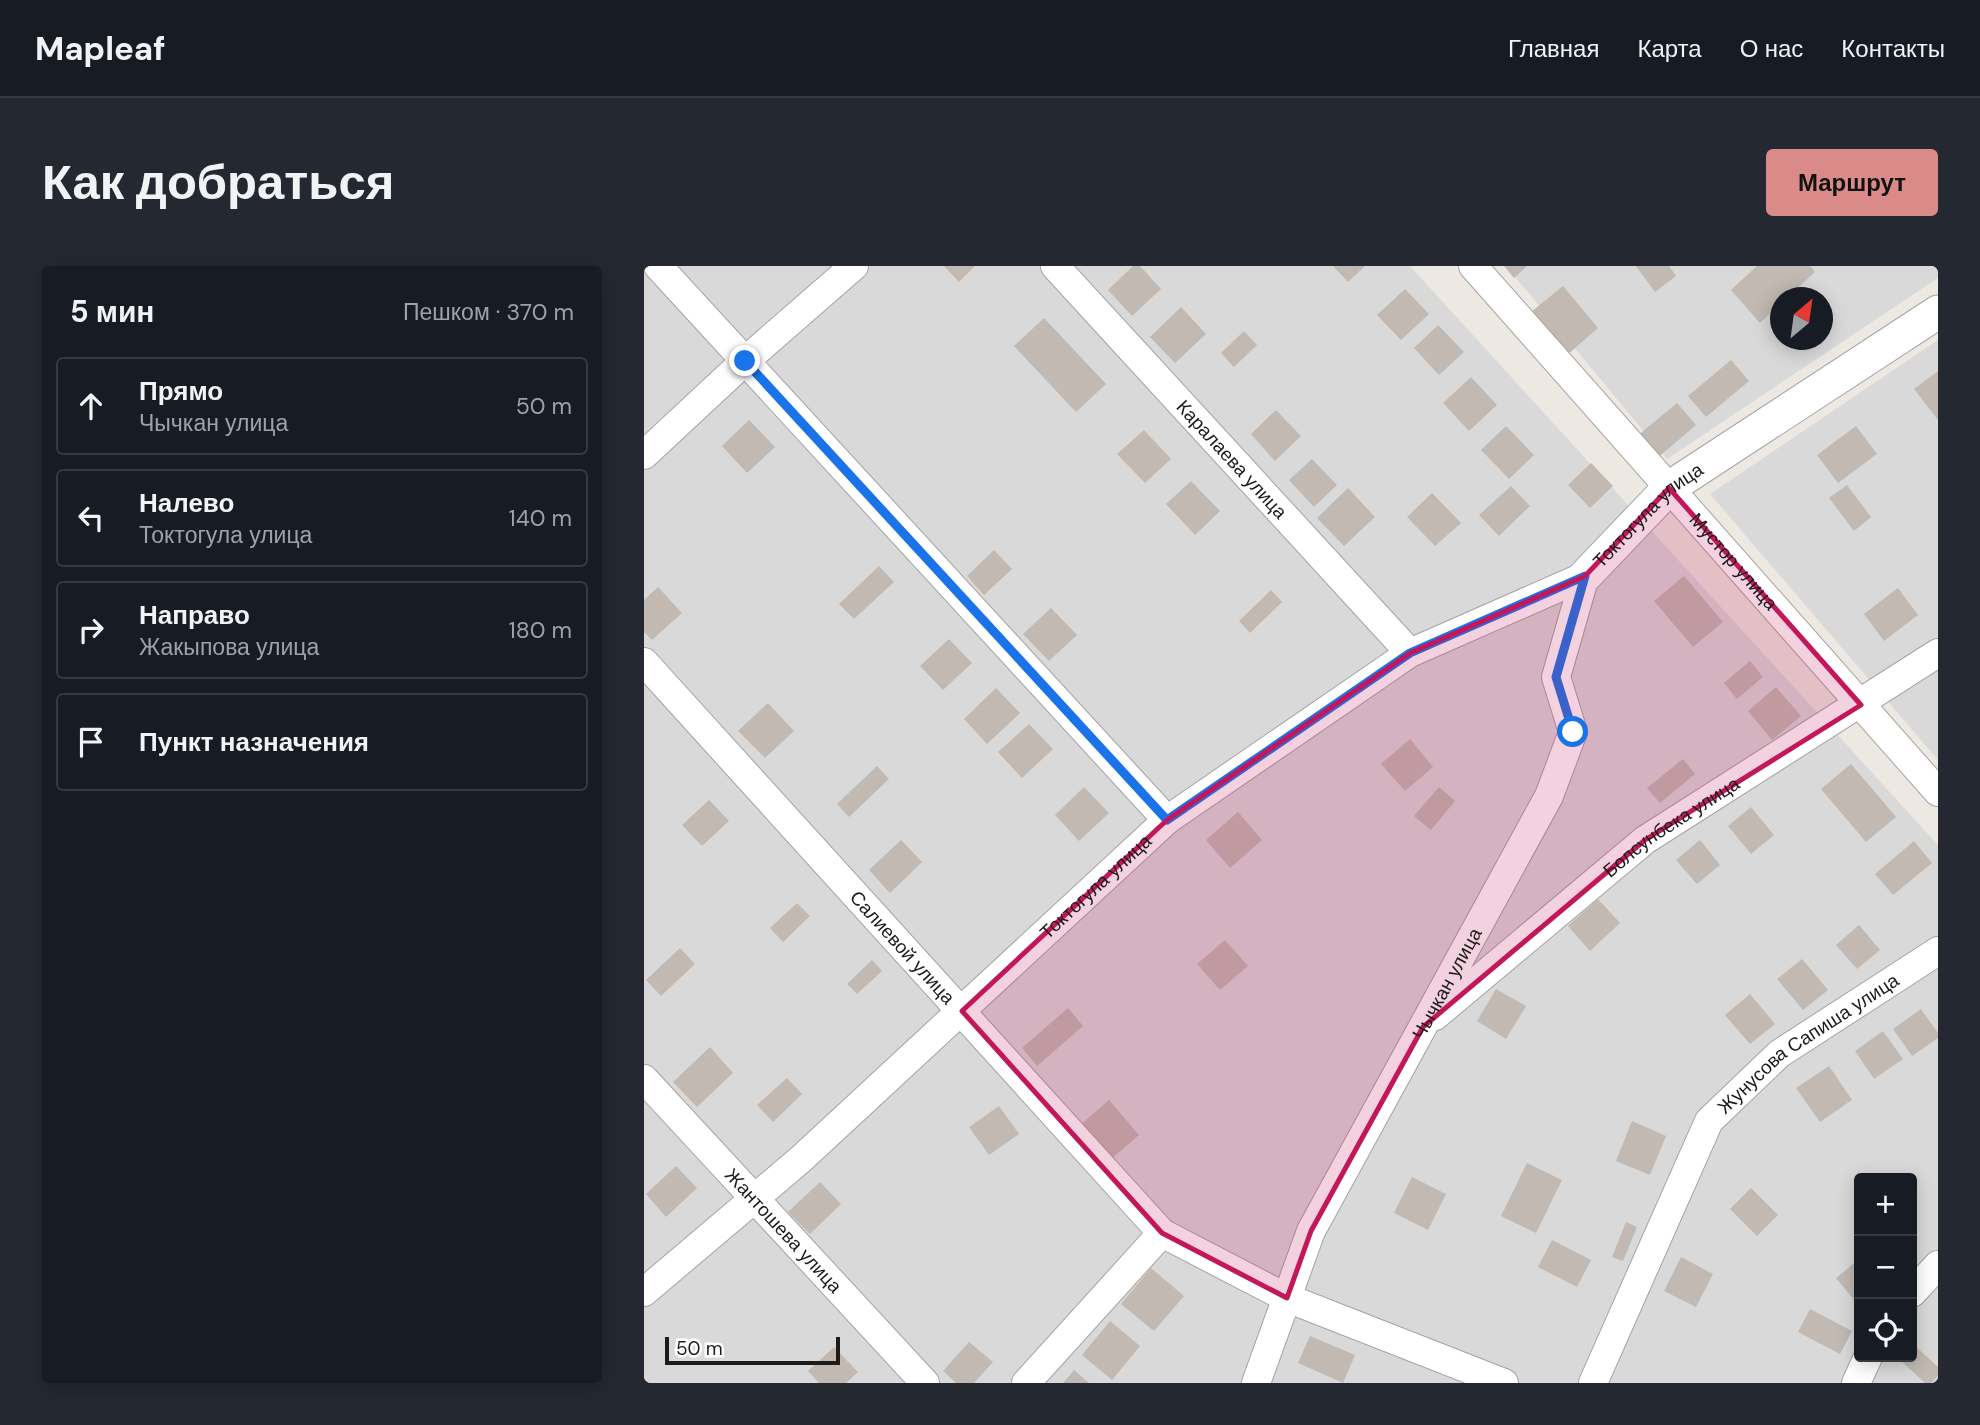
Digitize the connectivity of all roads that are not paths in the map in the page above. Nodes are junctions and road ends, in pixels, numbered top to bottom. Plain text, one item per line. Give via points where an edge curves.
1 (658, 266) edge
2 (854, 266) edge
3 (1055, 266) edge
4 (1473, 266) edge
5 (1938, 312) edge
6 (745, 361) junction
7 (644, 455) edge
8 (1669, 488) junction
9 (1585, 576) junction
10 (1410, 653) junction
11 (1938, 653) edge
12 (644, 662) edge
13 (1861, 705) junction
14 (1938, 792) edge
15 (1167, 820) junction
16 (1938, 951) edge
17 (962, 1011) junction
18 (1423, 1027) junction
19 (644, 1079) edge
20 (754, 1199) junction
21 (1162, 1233) junction
22 (1938, 1265) edge
23 (1917, 1288) edge
24 (644, 1292) edge
25 (1287, 1298) junction
26 (1866, 1362) edge
27 (925, 1383) edge
28 (1026, 1383) edge
29 (1256, 1383) edge
30 (1504, 1383) edge
31 (1593, 1383) edge
32 (1856, 1383) edge

1 - 6 street
2 - 6 street
3 - 10 street, Каралаева улица
4 - 8 street, Мустор улица
5 - 8 street, Токтогула улица
6 - 7 street
6 - 15 street
8 - 9 street, Токтогула улица
8 - 13 street, Мустор улица
9 - 10 street, Токтогула улица
9 - 18 street, Чычкан улица via 1556,677 1573,732 1549,796
10 - 15 street, Токтогула улица
11 - 13 street, Болсунбека улица
12 - 17 street, Салиевой улица
13 - 14 street, Мустор улица
13 - 18 street, Болсунбека улица via 1645,840
15 - 17 street, Токтогула улица
16 - 31 street, Жунусова Сапиша улица via 1779,1054 1709,1121
17 - 20 street, Токтогула улица
17 - 21 street, Салиевой улица
18 - 25 street, Чычкан улица via 1311,1231
19 - 20 street, Жантошева улица
20 - 24 street, Токтогула улица
20 - 27 street, Жантошева улица
21 - 25 street
21 - 28 street
22 - 23 street
25 - 29 street, Чычкан улица
25 - 30 street
26 - 32 street

